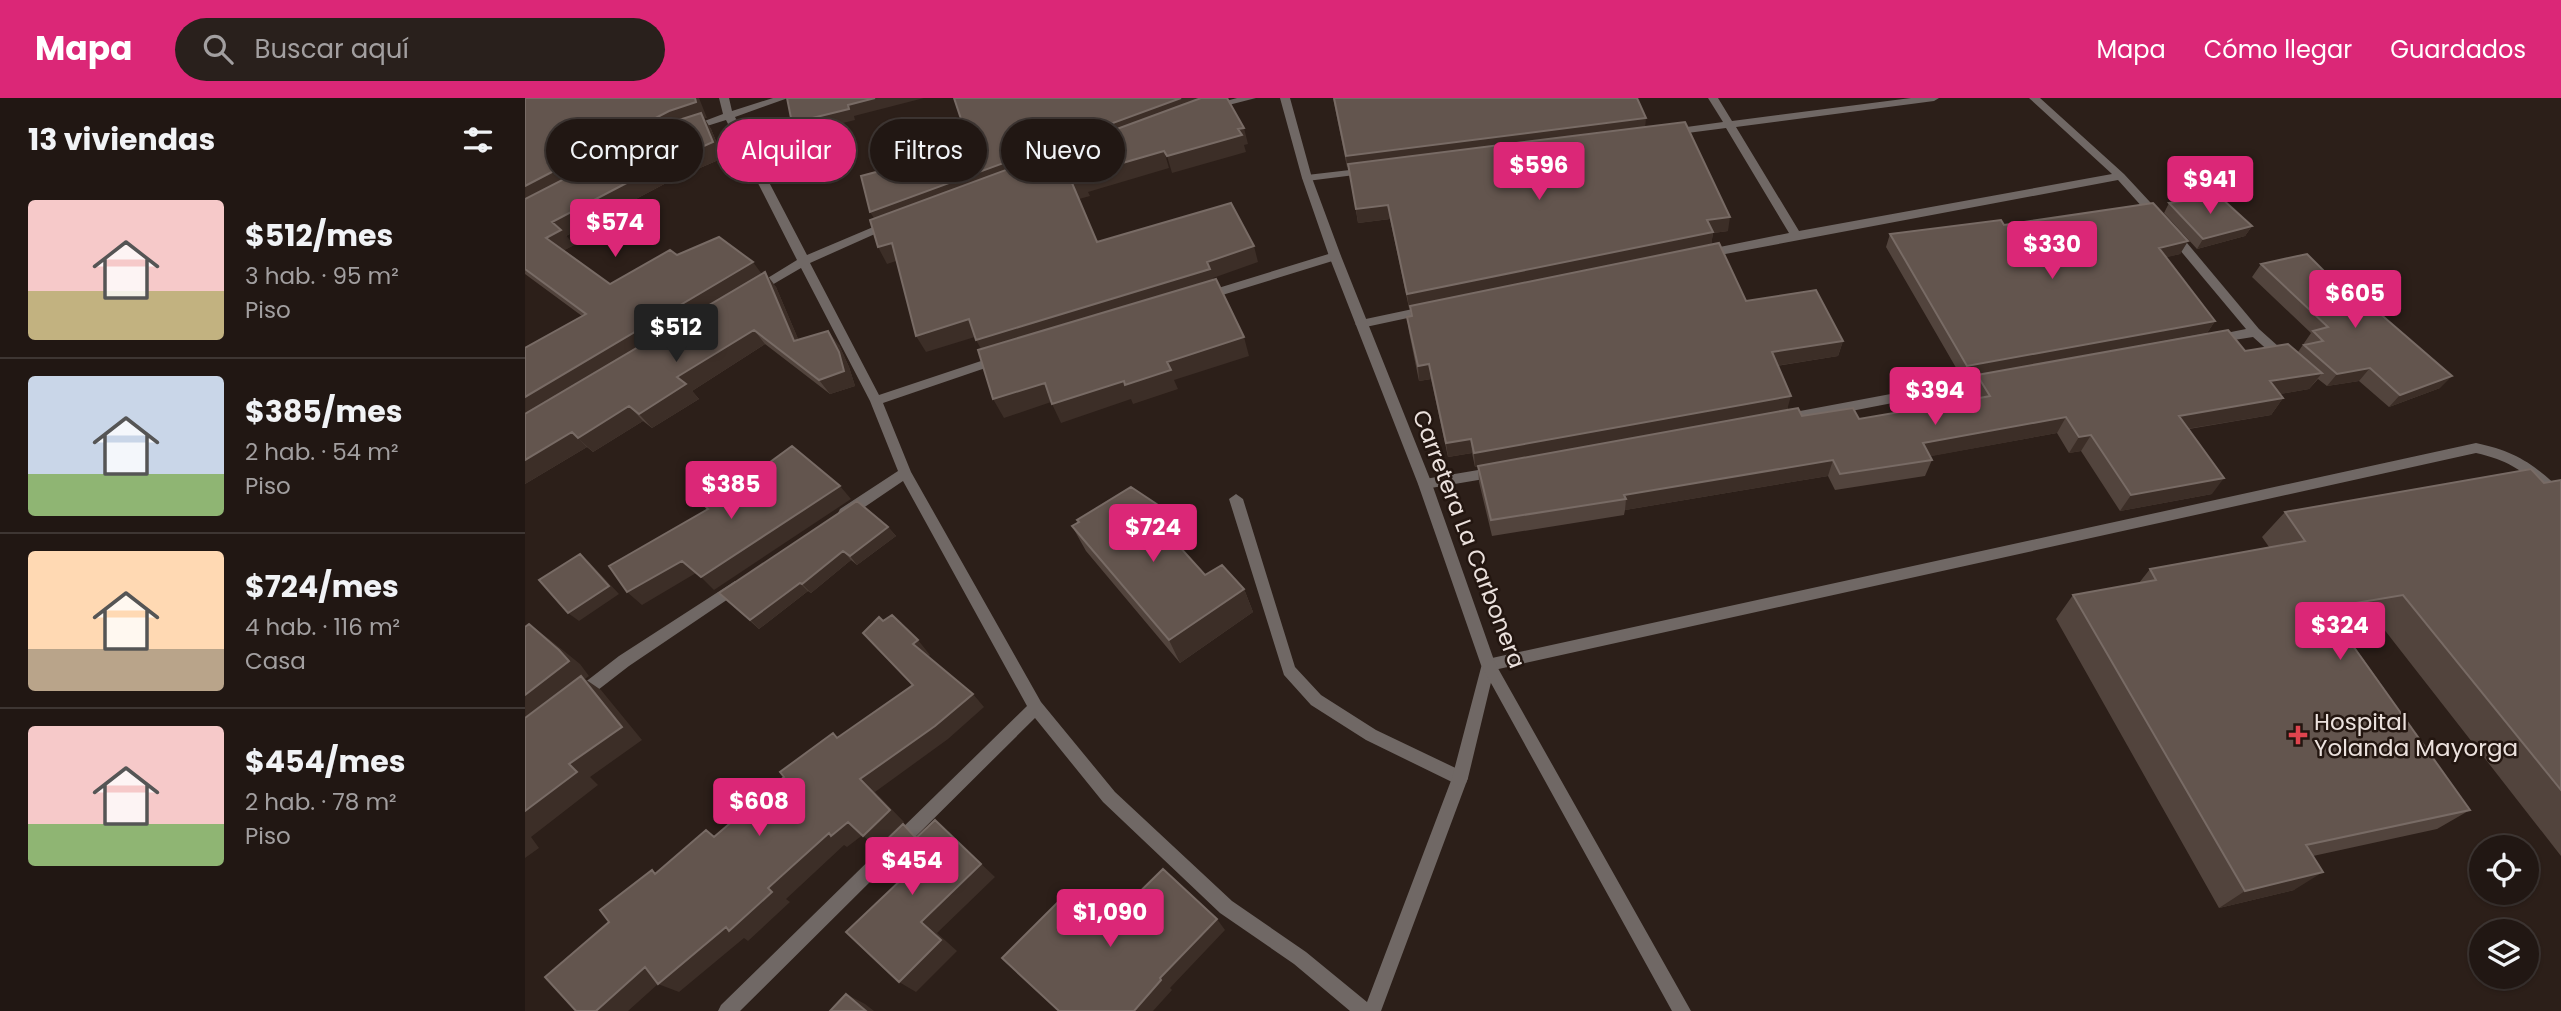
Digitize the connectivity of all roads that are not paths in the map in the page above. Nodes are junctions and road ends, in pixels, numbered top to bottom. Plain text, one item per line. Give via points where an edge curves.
1 (725, 98) edge
2 (782, 98) edge
3 (1251, 98) edge
4 (1285, 98) edge
5 (1713, 98) edge
6 (1934, 98) edge
7 (2034, 98) edge
8 (1195, 111) edge
9 (727, 114) junction
10 (703, 124) edge
11 (1728, 125) junction
12 (1659, 134) edge
13 (1374, 170) edge
14 (2120, 176) junction
15 (1307, 178) junction
16 (904, 219) edge
17 (1796, 235) junction
18 (1335, 256) junction
19 (1687, 257) edge
20 (804, 261) junction
21 (745, 296) edge
22 (1192, 300) edge
23 (1443, 307) edge
24 (1361, 324) junction
25 (2255, 332) junction
26 (2200, 342) edge
27 (1009, 356) edge
28 (2291, 363) edge
29 (2008, 377) edge
30 (876, 401) junction
31 (1775, 421) edge
32 (1515, 468) edge
33 (905, 473) junction
34 (1425, 484) junction
35 (2561, 498) edge
36 (1235, 499) dead end
37 (838, 518) edge
38 (748, 579) edge
39 (1488, 665) junction
40 (569, 704) edge
41 (1035, 707) junction
42 (1460, 778) junction
43 (727, 1011) edge
44 (1364, 1011) edge
45 (1372, 1011) edge
46 (1682, 1011) edge

1 - 9 street
2 - 9 street
3 - 8 street
4 - 15 street, Carretera La Carbonera
5 - 11 street
6 - 11 street
7 - 14 street
9 - 10 street
9 - 20 street
11 - 12 street
11 - 17 street
13 - 15 street
14 - 17 street
14 - 25 street
15 - 18 street, Carretera La Carbonera
16 - 20 street
17 - 19 street
18 - 22 street
18 - 24 street, Carretera La Carbonera
20 - 21 street
20 - 30 street
23 - 24 street
24 - 34 street, Carretera La Carbonera
25 - 26 street
25 - 28 street
27 - 30 street
29 - 31 street
30 - 33 street
32 - 34 street
33 - 37 street
33 - 41 street
34 - 39 street, Carretera La Carbonera
35 - 39 street via 2523,461 2476,448
36 - 42 street via 1289,670 1316,700 1371,735
38 - 40 street
39 - 42 street
39 - 46 street, Carretera La Carbonera
41 - 43 street
41 - 44 street via 1109,797 1226,907 1300,958
42 - 45 street

